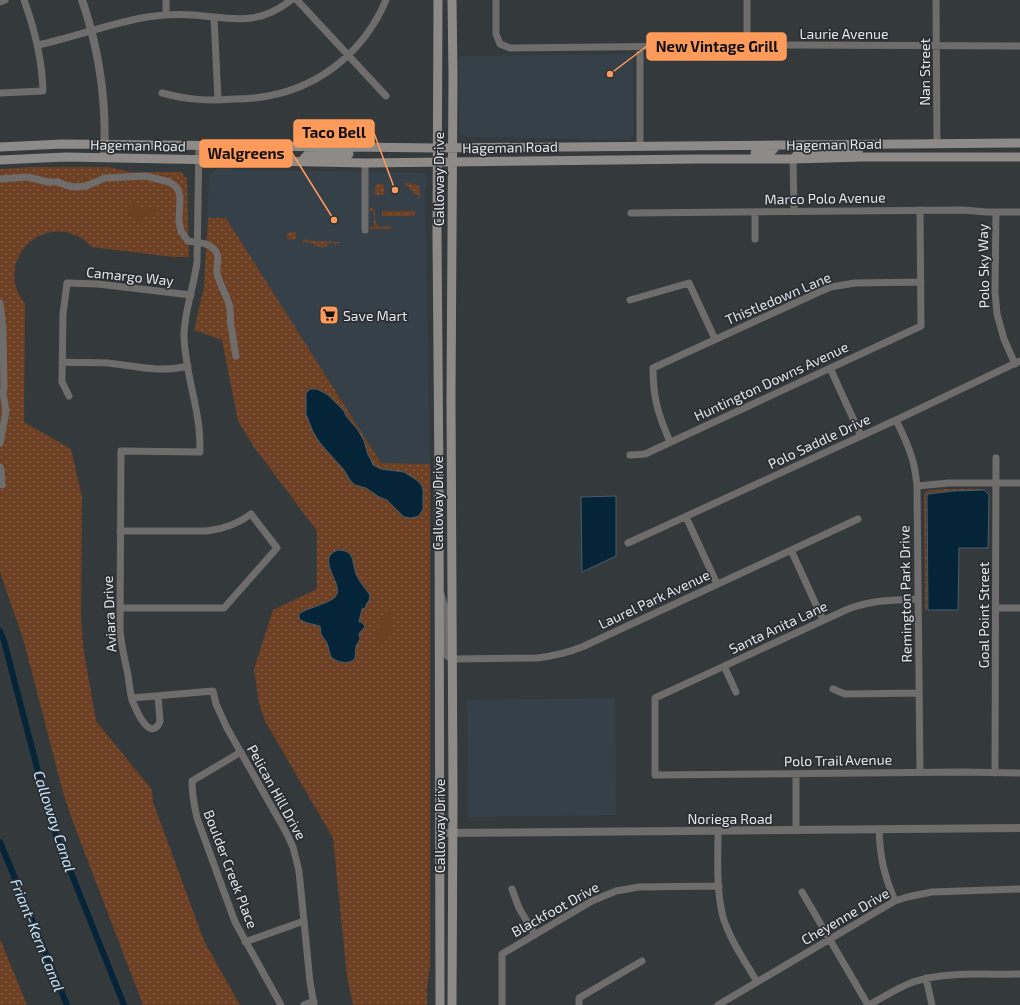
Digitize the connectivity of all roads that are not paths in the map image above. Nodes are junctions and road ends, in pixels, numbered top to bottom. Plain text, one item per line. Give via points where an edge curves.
1 (5, 0) edge
2 (24, 0) edge
3 (82, 0) edge
4 (166, 0) edge
5 (291, 0) edge
6 (297, 0) edge
7 (386, 0) edge
8 (438, 0) edge
9 (452, 0) edge
10 (496, 0) edge
11 (747, 0) edge
12 (936, 0) edge
13 (0, 2) edge
14 (166, 15) junction
15 (214, 17) junction
16 (92, 31) junction
17 (38, 44) junction
18 (747, 46) junction
19 (936, 46) junction
20 (1020, 46) edge
21 (640, 47) junction
22 (349, 56) junction
23 (0, 93) edge
24 (162, 93) dead end
25 (386, 96) dead end
26 (218, 100) junction
27 (1020, 143) edge
28 (105, 144) junction
29 (876, 144) junction
30 (937, 144) junction
31 (199, 145) junction
32 (776, 145) junction
33 (640, 146) junction
34 (0, 147) edge
35 (370, 148) junction
36 (437, 148) junction
37 (452, 148) junction
38 (863, 157) junction
39 (1020, 157) edge
40 (104, 158) junction
41 (698, 159) junction
42 (794, 159) junction
43 (0, 160) edge
44 (198, 160) junction
45 (566, 160) junction
46 (301, 162) junction
47 (437, 162) junction
48 (452, 162) junction
49 (365, 163) junction
50 (0, 179) edge
51 (920, 210) junction
52 (794, 211) junction
53 (755, 212) junction
54 (996, 212) junction
55 (1020, 212) edge
56 (631, 213) dead end
57 (365, 230) dead end
58 (755, 239) dead end
59 (198, 242) junction
60 (921, 282) junction
61 (191, 296) junction
62 (630, 300) dead end
63 (0, 303) edge
64 (715, 339) junction
65 (236, 356) dead end
66 (62, 362) junction
67 (1018, 362) edge
68 (188, 366) junction
69 (830, 368) junction
70 (69, 396) dead end
71 (896, 420) junction
72 (861, 436) junction
73 (670, 442) junction
74 (0, 443) edge
75 (630, 455) dead end
76 (996, 458) dead end
77 (0, 467) edge
78 (996, 483) junction
79 (1020, 483) edge
80 (2, 485) dead end
81 (917, 486) junction
82 (686, 517) junction
83 (858, 519) dead end
84 (120, 531) junction
85 (628, 543) dead end
86 (791, 550) junction
87 (717, 584) junction
88 (439, 585) junction
89 (918, 600) junction
90 (120, 608) junction
91 (996, 608) junction
92 (1020, 608) edge
93 (823, 620) junction
94 (452, 659) junction
95 (724, 666) junction
96 (833, 689) dead end
97 (736, 692) dead end
98 (919, 693) junction
99 (158, 696) junction
100 (132, 698) junction
101 (241, 752) junction
102 (920, 772) junction
103 (995, 773) junction
104 (1020, 773) edge
105 (796, 774) junction
106 (655, 775) joint
107 (1020, 828) edge
108 (879, 829) junction
109 (796, 830) junction
110 (718, 831) junction
111 (439, 833) junction
112 (453, 833) junction
113 (719, 886) junction
114 (512, 889) dead end
115 (1020, 889) edge
116 (802, 892) dead end
117 (895, 901) junction
118 (304, 921) junction
119 (535, 935) junction
120 (829, 939) junction
121 (245, 942) junction
122 (642, 961) dead end
123 (1020, 974) edge
124 (926, 978) junction
125 (757, 982) junction
126 (440, 983) junction
127 (314, 1003) edge
128 (722, 1004) edge
129 (281, 1005) edge
130 (304, 1005) edge
131 (440, 1005) edge
132 (446, 1005) edge
133 (452, 1005) edge
134 (502, 1005) edge
135 (579, 1005) edge
136 (869, 1005) edge
137 (932, 1005) edge

1 - 13 street
2 - 17 street
3 - 16 street
4 - 14 street
5 - 15 street via 277,10 256,18 235,20
6 - 22 street
7 - 22 street via 367,35
8 - 36 main road, Calloway Drive
9 - 37 main road, Calloway Drive
10 - 21 street, Laurie Avenue via 496,34 500,44 510,48
11 - 18 street
12 - 19 street, Nan Street
14 - 15 street
14 - 16 street
15 - 26 street
16 - 17 street
16 - 28 street via 103,86
17 - 23 street via 44,91
18 - 19 street, Laurie Avenue
18 - 21 street, Laurie Avenue
19 - 20 street, Laurie Avenue
19 - 30 street, Nan Street
21 - 33 street
22 - 25 street
22 - 26 street via 336,67 298,88 254,98
24 - 26 street via 191,99
27 - 30 main road, Hageman Road
28 - 31 main road, Hageman Road
28 - 34 main road, Hageman Road
28 - 40 street
29 - 30 main road, Hageman Road
29 - 32 main road, Hageman Road
29 - 42 main road via 854,151 803,152
30 - 38 main road via 932,151 883,152
31 - 35 main road, Hageman Road
31 - 44 street
32 - 33 main road, Hageman Road
32 - 41 main road via 770,153 719,154
33 - 37 main road, Hageman Road
33 - 45 main road via 634,154 580,156
35 - 36 main road, Hageman Road
35 - 46 main road via 353,154 308,154
36 - 37 main road, Hageman Road
36 - 47 main road, Calloway Drive
37 - 48 main road, Calloway Drive
38 - 39 main road, Hageman Road
38 - 42 main road, Hageman Road
40 - 43 main road, Hageman Road
40 - 44 main road, Hageman Road
41 - 42 main road, Hageman Road
41 - 45 main road, Hageman Road
42 - 52 street
44 - 46 main road, Hageman Road
44 - 59 street
45 - 48 main road, Hageman Road
46 - 49 main road, Hageman Road
47 - 48 main road, Hageman Road
47 - 49 main road, Hageman Road
47 - 88 main road, Calloway Drive
48 - 94 main road, Calloway Drive
49 - 57 street
50 - 59 street via 27,177 77,187 105,178 136,176 169,182 178,189 180,196 181,231 188,241
51 - 52 street, Marco Polo Avenue
51 - 54 street, Marco Polo Avenue
51 - 60 street
52 - 53 street, Marco Polo Avenue
53 - 56 street, Marco Polo Avenue
53 - 58 street
54 - 55 street, Marco Polo Avenue
54 - 67 street, Polo Sky Way via 997,314 1004,339
59 - 61 street via 196,276
59 - 65 street via 207,244 217,253 217,273 229,303
60 - 64 street, Thistledown Lane via 855,283 831,287
60 - 69 street, Huntington Downs Avenue via 921,326
61 - 66 street, Camargo Way via 98,284 67,283 63,314
61 - 68 street via 184,334
62 - 64 street via 689,283
63 - 74 street via 3,329 3,393 6,410
64 - 73 street, Thistledown Lane via 653,368 656,405
66 - 68 street via 106,363 160,370
66 - 70 street via 62,382
67 - 71 street, Polo Saddle Drive
68 - 84 street, Aviara Drive via 200,433 200,452 121,451
69 - 72 street
69 - 73 street, Huntington Downs Avenue
71 - 72 street, Polo Saddle Drive
71 - 81 street, Remington Park Drive via 912,459
72 - 82 street, Polo Saddle Drive
73 - 75 street, Huntington Downs Avenue via 645,454
76 - 78 street, Goal Point Street
77 - 80 street
78 - 79 street
78 - 81 street
78 - 91 street, Goal Point Street
81 - 89 street, Remington Park Drive
82 - 85 street, Polo Saddle Drive
82 - 87 street
83 - 86 street, Laurel Park Avenue
84 - 90 street, Aviara Drive
84 - 90 street via 216,530 236,524 251,514 277,548 224,608
86 - 87 street, Laurel Park Avenue
86 - 93 street
87 - 94 street, Laurel Park Avenue via 563,654 536,658
88 - 94 street via 445,609 447,656
88 - 111 main road, Calloway Drive
89 - 93 street, Santa Anita Lane via 861,604
89 - 98 street, Remington Park Drive
90 - 100 street, Aviara Drive via 121,643
91 - 92 street
91 - 103 street, Goal Point Street
93 - 95 street, Santa Anita Lane
94 - 112 main road, Calloway Drive
95 - 97 street
95 - 106 street, Santa Anita Lane via 655,698
96 - 98 street via 845,694
98 - 102 street, Remington Park Drive
99 - 100 street
99 - 100 street, Aviara Drive via 160,721 154,728 148,728
99 - 101 street, Pelican Hill Drive via 213,691 221,716
101 - 118 street, Pelican Hill Drive via 293,846 299,871
101 - 121 street, Boulder Creek Place via 192,781 192,793 197,818 235,922
102 - 103 street, Polo Trail Avenue
102 - 105 street, Polo Trail Avenue
103 - 104 street, Polo Trail Avenue
105 - 106 street, Polo Trail Avenue
105 - 109 street
107 - 108 street, Noriega Road
108 - 109 street, Noriega Road
108 - 117 street via 882,865
109 - 110 street, Noriega Road
110 - 112 street, Noriega Road
110 - 113 street
111 - 112 street, Noriega Road
111 - 126 main road, Calloway Drive
112 - 133 main road, Calloway Drive
113 - 119 street, Blackfoot Drive via 638,887 616,892 592,901
113 - 125 street via 723,917 733,942
114 - 119 street via 519,908
115 - 117 street, Cheyenne Drive via 932,892
116 - 120 street
117 - 120 street, Cheyenne Drive
118 - 121 street
118 - 127 street, Pelican Hill Drive
119 - 134 street, Blackfoot Drive via 502,954
120 - 125 street, Cheyenne Drive
120 - 136 street
121 - 129 street, Boulder Creek Place
122 - 135 street via 579,998
123 - 124 street
124 - 136 street via 902,987
124 - 137 street
125 - 128 street, Cheyenne Drive
126 - 131 main road, Calloway Drive
126 - 132 main road
127 - 130 street

